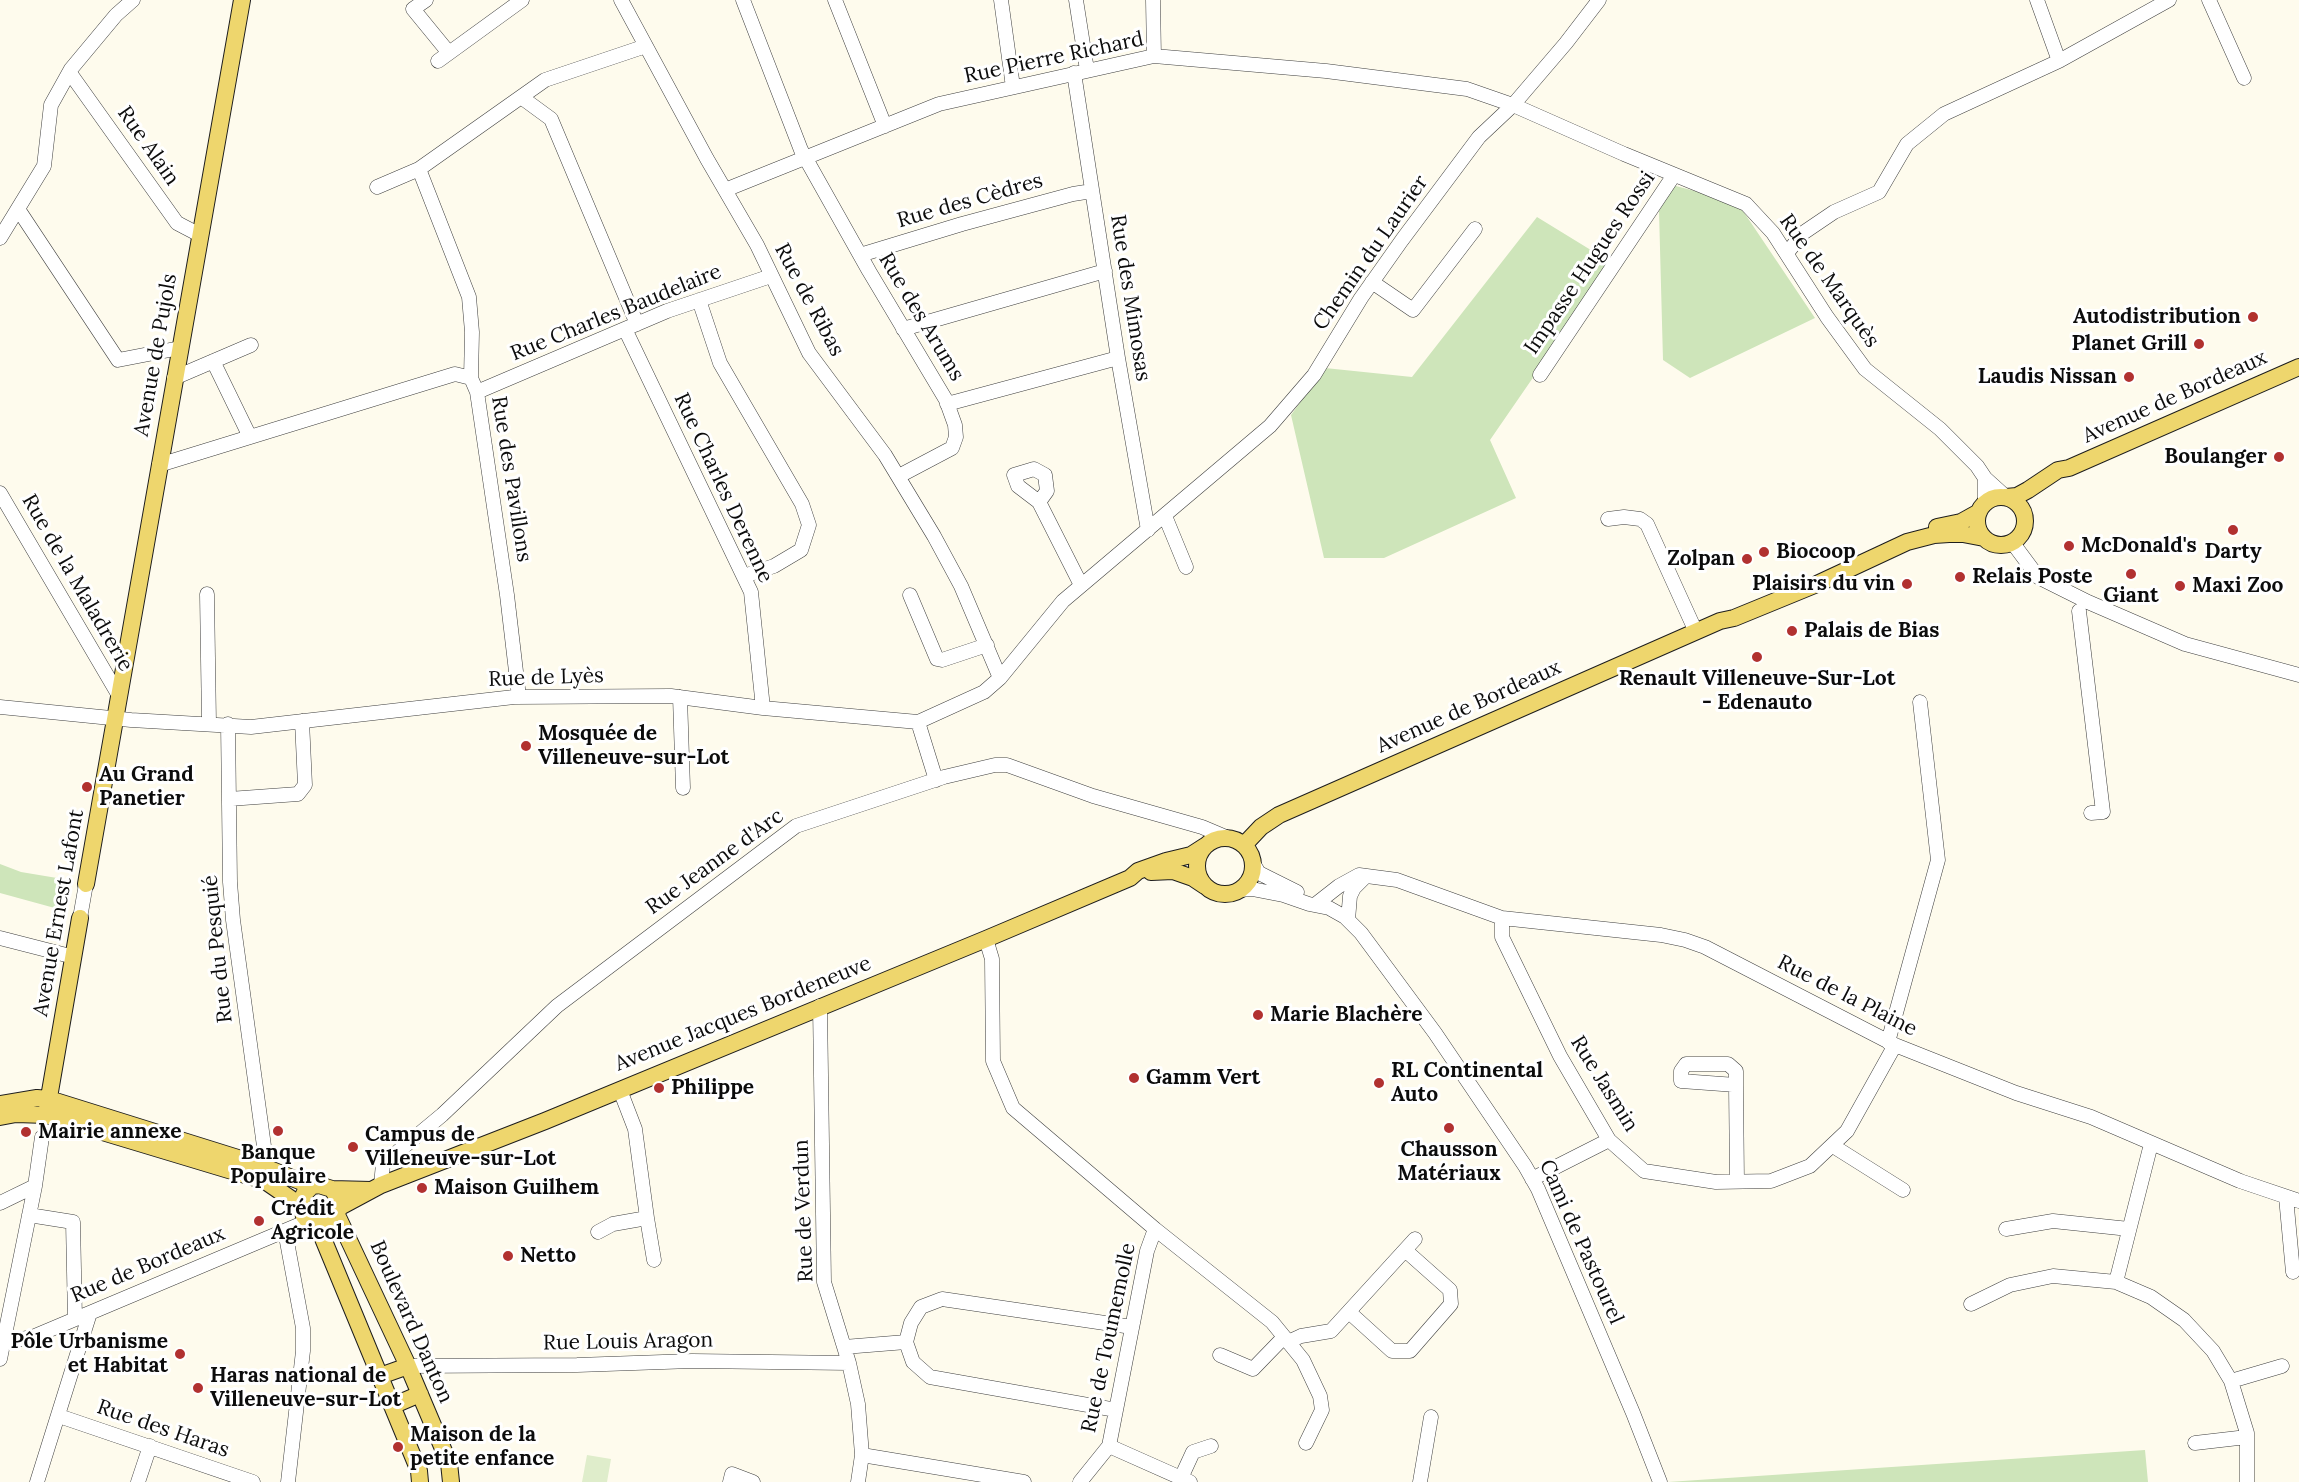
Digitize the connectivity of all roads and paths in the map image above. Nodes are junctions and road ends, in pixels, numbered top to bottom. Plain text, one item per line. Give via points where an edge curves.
1 (133, 0) edge
2 (242, 0) edge
3 (426, 0) edge
4 (522, 0) edge
5 (621, 0) edge
6 (743, 0) edge
7 (835, 0) edge
8 (1001, 0) edge
9 (1076, 0) edge
10 (1153, 0) edge
11 (1599, 0) edge
12 (2037, 0) edge
13 (2169, 0) edge
14 (2209, 0) edge
15 (646, 46) junction
16 (1154, 56) junction
17 (2060, 61) junction
18 (1080, 72) junction
19 (70, 73) junction
20 (2244, 78) dead end
21 (1013, 87) junction
22 (521, 97) junction
23 (1513, 105) junction
24 (885, 126) junction
25 (807, 158) junction
26 (419, 169) junction
27 (1674, 175) junction
28 (377, 187) dead end
29 (725, 190) junction
30 (1092, 191) junction
31 (18, 209) junction
32 (1475, 230) dead end
33 (200, 235) junction
34 (0, 238) edge
35 (1787, 253) junction
36 (860, 255) junction
37 (1105, 271) junction
38 (771, 276) junction
39 (1372, 282) junction
40 (699, 300) junction
41 (631, 326) junction
42 (903, 329) junction
43 (251, 345) dead end
44 (180, 348) junction
45 (1118, 358) junction
46 (213, 361) junction
47 (2299, 367) edge
48 (1540, 375) dead end
49 (174, 378) junction
50 (471, 378) junction
51 (477, 392) junction
52 (947, 404) junction
53 (250, 437) junction
54 (159, 465) junction
55 (2068, 468) junction
56 (899, 477) junction
57 (1985, 478) junction
58 (0, 493) edge
59 (2006, 497) junction
60 (1039, 502) dead end
61 (1982, 508) junction
62 (1165, 516) junction
63 (1608, 519) dead end
64 (2025, 521) junction
65 (1148, 530) junction
66 (1984, 538) junction
67 (2012, 542) junction
68 (1867, 551) junction
69 (1186, 567) dead end
70 (744, 576) junction
71 (1821, 582) junction
72 (1081, 585) junction
73 (207, 594) dead end
74 (910, 595) dead end
75 (2079, 611) dead end
76 (1720, 621) junction
77 (1696, 632) junction
78 (987, 645) junction
79 (2299, 675) edge
80 (1000, 678) junction
81 (118, 694) junction
82 (519, 697) junction
83 (680, 697) junction
84 (1920, 702) dead end
85 (0, 707) edge
86 (763, 708) junction
87 (115, 718) junction
88 (302, 721) junction
89 (918, 722) junction
90 (209, 723) junction
91 (228, 724) junction
92 (936, 780) junction
93 (683, 788) dead end
94 (229, 799) junction
95 (2091, 813) dead end
96 (1196, 826) junction
97 (1228, 838) junction
98 (1244, 845) junction
99 (1205, 846) junction
100 (1253, 863) junction
101 (1366, 876) junction
102 (1130, 878) junction
103 (86, 884) joint
104 (1206, 887) junction
105 (1239, 890) junction
106 (1316, 904) junction
107 (80, 918) joint
108 (1502, 918) junction
109 (1348, 920) junction
110 (0, 938) edge
111 (986, 939) junction
112 (74, 957) junction
113 (820, 1006) junction
114 (1892, 1043) junction
115 (1736, 1085) dead end
116 (620, 1090) junction
117 (0, 1104) edge
118 (0, 1117) edge
119 (45, 1120) junction
120 (1609, 1140) junction
121 (2151, 1144) junction
122 (1833, 1146) junction
123 (267, 1168) junction
124 (1532, 1179) junction
125 (1737, 1181) junction
126 (35, 1186) junction
127 (312, 1186) junction
128 (376, 1188) junction
129 (332, 1189) junction
130 (1904, 1190) dead end
131 (2293, 1199) edge
132 (0, 1203) edge
133 (300, 1205) junction
134 (339, 1211) junction
135 (29, 1215) junction
136 (647, 1218) junction
137 (313, 1223) junction
138 (1155, 1229) junction
139 (2006, 1229) dead end
140 (2130, 1229) junction
141 (285, 1231) junction
142 (598, 1232) dead end
143 (1415, 1239) dead end
144 (353, 1248) junction
145 (1405, 1250) junction
146 (331, 1258) junction
147 (654, 1260) dead end
148 (2293, 1272) dead end
149 (2116, 1282) junction
150 (1971, 1304) dead end
151 (90, 1312) junction
152 (1349, 1312) junction
153 (75, 1319) junction
154 (1132, 1327) junction
155 (1286, 1339) junction
156 (906, 1342) junction
157 (2, 1344) edge
158 (844, 1347) junction
159 (1220, 1354) dead end
160 (0, 1359) edge
161 (849, 1363) junction
162 (408, 1366) junction
163 (2282, 1366) dead end
164 (380, 1376) junction
165 (2231, 1381) junction
166 (420, 1394) junction
167 (392, 1406) junction
168 (1116, 1410) junction
169 (59, 1416) junction
170 (1431, 1417) dead end
171 (2247, 1437) junction
172 (1306, 1443) dead end
173 (2195, 1443) dead end
174 (150, 1446) junction
175 (1109, 1446) junction
176 (1211, 1446) dead end
177 (861, 1455) junction
178 (1186, 1480) edge
179 (37, 1482) edge
180 (138, 1482) edge
181 (253, 1482) edge
182 (288, 1482) edge
183 (420, 1482) edge
184 (451, 1482) edge
185 (730, 1482) edge
186 (753, 1482) edge
187 (858, 1482) edge
188 (1024, 1482) edge
189 (1080, 1482) edge
190 (1420, 1482) edge
191 (1660, 1482) edge
192 (2247, 1482) edge

1 - 19 street via 116,15
2 - 33 main road, Avenue de Pujols
3 - 4 street via 413,9 443,57
5 - 15 street, Rue de Ribas
6 - 25 street, Rue des Arums
7 - 24 street
8 - 21 street
9 - 18 street, Rue des Mimosas
10 - 16 street
11 - 23 street, Chemin du Laurier
12 - 17 street
13 - 17 street
14 - 20 street
15 - 22 street via 545,80
15 - 29 street, Rue de Ribas
16 - 18 street, Rue Pierre Richard
16 - 23 street, Rue Pierre Richard via 1326,70 1467,89
17 - 35 street via 1944,114 1907,144 1879,192 1834,212 1803,232
18 - 21 street, Rue Pierre Richard
18 - 30 street, Rue des Mimosas
19 - 31 street via 51,105 44,166
19 - 33 street, Rue Alain via 177,223
21 - 24 street, Rue Pierre Richard via 939,104
22 - 26 street
22 - 41 street, Rue Charles Derenne via 551,119
23 - 27 street, Rue de Marquès
23 - 39 street, Chemin du Laurier via 1479,137
24 - 25 street, Rue Pierre Richard
25 - 29 street, Rue Pierre Richard
25 - 36 street, Rue des Arums
26 - 28 street
26 - 50 street via 469,297
27 - 35 street, Rue de Marquès via 1746,204
27 - 48 street, Impasse Hugues Rossi
29 - 38 street, Rue de Ribas
30 - 36 street, Rue des Cèdres
30 - 37 street, Rue des Mimosas
31 - 34 street
31 - 44 street via 118,360
32 - 39 street via 1409,314
33 - 44 main road, Avenue de Pujols
35 - 57 street, Rue de Marquès via 1865,369 1940,429
36 - 42 street, Rue des Arums
37 - 42 street
37 - 45 street, Rue des Mimosas
38 - 40 street, Rue Charles Baudelaire
38 - 56 street, Rue de Ribas via 809,353
39 - 62 street, Chemin du Laurier via 1314,375 1270,426
40 - 41 street, Rue Charles Baudelaire
40 - 70 street via 720,363 802,504 809,525 801,550 774,566
41 - 51 street, Rue Charles Baudelaire
41 - 70 street, Rue Charles Derenne
42 - 52 street, Rue des Arums
43 - 46 street
44 - 49 main road, Avenue de Pujols
45 - 52 street
45 - 65 street, Rue des Mimosas
46 - 49 street
46 - 53 street
47 - 55 main road, Avenue de Bordeaux
49 - 54 main road, Avenue de Pujols
50 - 51 street, Rue des Pavillons
50 - 53 street, Rue des Pavillons via 456,374
51 - 82 street, Rue des Pavillons
52 - 56 street, Rue des Arums via 955,425 952,448
53 - 54 street, Rue des Pavillons
54 - 81 main road, Avenue de Pujols
55 - 59 main road, Avenue de Bordeaux via 2016,496
55 - 64 main road, Avenue de Bordeaux via 2034,497
56 - 78 street, Rue de Ribas via 961,586
57 - 59 street, Rue de Marquès
57 - 61 street
58 - 81 street, Rue de la Maladrerie
59 - 61 main road via 1993,498
59 - 64 main road via 2023,510
60 - 72 street
61 - 66 main road via 1977,525
61 - 68 main road, Avenue de Bordeaux via 1961,522 1917,531
62 - 65 street, Chemin du Laurier
62 - 69 street
63 - 77 street via 1640,519 1647,524
64 - 67 main road via 2022,532
65 - 72 street, Chemin du Laurier
66 - 67 main road via 1998,544
66 - 71 main road, Avenue de Bordeaux via 1963,534 1920,537
67 - 79 street via 2038,578 2088,602 2185,644
68 - 71 main road via 1824,576
68 - 76 main road, Avenue de Bordeaux
70 - 86 street, Rue Charles Derenne via 751,592
71 - 76 main road, Avenue de Bordeaux
72 - 80 street, Chemin du Laurier via 1056,609
73 - 90 street
74 - 78 street via 937,659
75 - 95 street via 2103,812
76 - 77 main road, Avenue de Bordeaux
77 - 98 main road, Avenue de Bordeaux via 1280,814
78 - 80 street, Rue de Ribas
80 - 89 street, Chemin du Laurier via 984,692
81 - 87 main road, Avenue de Pujols
82 - 83 street, Rue de Lyès
82 - 88 street, Rue de Lyès
83 - 86 street, Rue de Lyès
83 - 93 street
84 - 114 street, Rue Jasmin via 1938,860
85 - 87 street, Rue de Lyès
86 - 89 street, Rue de Lyès
87 - 90 street, Rue de Lyès
87 - 103 main road, Avenue Ernest Lafont
88 - 91 street, Rue de Lyès via 251,727
88 - 94 street via 305,785 298,794
89 - 92 street
90 - 91 street, Rue de Lyès
91 - 94 street, Rue du Pesquié
92 - 96 street, Rue Jeanne d'Arc via 1007,765 1093,796
92 - 128 street, Rue Jeanne d'Arc via 796,826 557,1006 442,1115 383,1164
94 - 123 street, Rue du Pesquié via 233,920
96 - 97 street, Rue Jeanne d'Arc
96 - 99 street
97 - 98 main road
97 - 99 main road
98 - 100 main road
99 - 102 main road, Avenue Jacques Bordeneuve
99 - 104 main road via 1197,866
100 - 105 main road via 1251,876
100 - 106 street, Cami de Pastourel via 1259,873
101 - 106 street, Rue de la Plaine via 1352,877
101 - 108 street, Rue de la Plaine via 1396,880
101 - 109 street via 1350,896
102 - 104 main road, Avenue Jacques Bordeneuve via 1173,871
102 - 111 main road, Avenue Jacques Bordeneuve
103 - 107 street, Avenue Ernest Lafont
104 - 105 main road via 1220,893
105 - 106 street, Cami de Pastourel via 1266,891
106 - 109 street, Cami de Pastourel
107 - 112 main road, Avenue Ernest Lafont
108 - 114 street, Rue de la Plaine via 1638,932 1705,946
108 - 120 street, Rue Jasmin via 1502,937 1560,1056
109 - 124 street, Cami de Pastourel via 1435,1033
110 - 112 street
111 - 113 main road, Avenue Jacques Bordeneuve
111 - 138 street, Rue de Toumemolle via 992,959 993,1061 1013,1108
112 - 119 main road, Avenue Ernest Lafont
113 - 116 main road, Avenue Jacques Bordeneuve
113 - 158 street, Rue de Verdun via 824,1282
114 - 121 street, Rue de la Plaine via 2016,1093 2091,1117
114 - 122 street, Rue Jasmin via 1847,1131
115 - 125 street
116 - 128 main road, Avenue Jacques Bordeneuve
116 - 136 street via 635,1129
117 - 119 main road via 37,1098
118 - 119 main road via 16,1114
119 - 123 main road
119 - 126 street
119 - 133 main road via 265,1181
120 - 124 street
120 - 125 street, Rue Jasmin via 1644,1171 1716,1182
121 - 131 street, Rue de la Plaine
121 - 140 street
122 - 125 street, Rue Jasmin via 1810,1166 1771,1181
122 - 130 street
123 - 127 main road
124 - 191 street, Cami de Pastourel
126 - 132 street
126 - 135 street
127 - 129 main road
127 - 133 main road
128 - 129 main road
128 - 134 main road, Avenue Jacques Bordeneuve
129 - 134 main road via 339,1197
131 - 148 street
133 - 137 main road via 304,1216
134 - 137 main road via 329,1222
134 - 144 main road, Boulevard Danton
135 - 153 street via 73,1222
135 - 157 street
136 - 142 street via 613,1224
136 - 147 street
137 - 141 street, Rue de Bordeaux
137 - 146 main road
138 - 154 street, Rue de Toumemolle
138 - 155 street via 1272,1322
139 - 140 street via 2053,1221
140 - 149 street
141 - 151 street, Rue de Bordeaux
141 - 182 street via 303,1328
143 - 145 street
144 - 146 main road
144 - 162 main road, Boulevard Danton
145 - 152 street
145 - 152 street via 1450,1290 1451,1304 1410,1351 1392,1351
146 - 164 main road
149 - 150 street via 2053,1276 2010,1285
149 - 165 street via 2151,1297 2184,1320 2213,1351
151 - 153 street, Rue de Bordeaux
151 - 169 street
152 - 155 street via 1331,1331
153 - 157 street, Rue de Bordeaux via 35,1336
154 - 156 street via 942,1299 921,1307
154 - 168 street, Rue de Toumemolle
155 - 159 street via 1253,1369
155 - 172 street via 1303,1360 1320,1396 1322,1410
156 - 158 street
156 - 168 street via 913,1362 930,1377
157 - 160 street
158 - 161 street, Rue de Verdun
161 - 162 street, Rue Louis Aragon via 692,1361
161 - 177 street, Rue de Verdun via 858,1404
162 - 164 main road
162 - 166 main road, Boulevard Danton
163 - 165 street
164 - 167 main road
165 - 171 street
166 - 167 main road
166 - 184 main road, Boulevard Danton via 449,1463
167 - 183 main road
168 - 175 street, Rue de Toumemolle
169 - 174 street, Rue des Haras
169 - 179 street
170 - 190 street
171 - 173 street
171 - 192 street
174 - 180 street
174 - 181 street, Rue des Haras
175 - 178 street
175 - 189 street, Rue de Toumemolle
176 - 178 street via 1193,1452
177 - 187 street, Rue de Verdun
177 - 188 street
185 - 186 street via 732,1474

